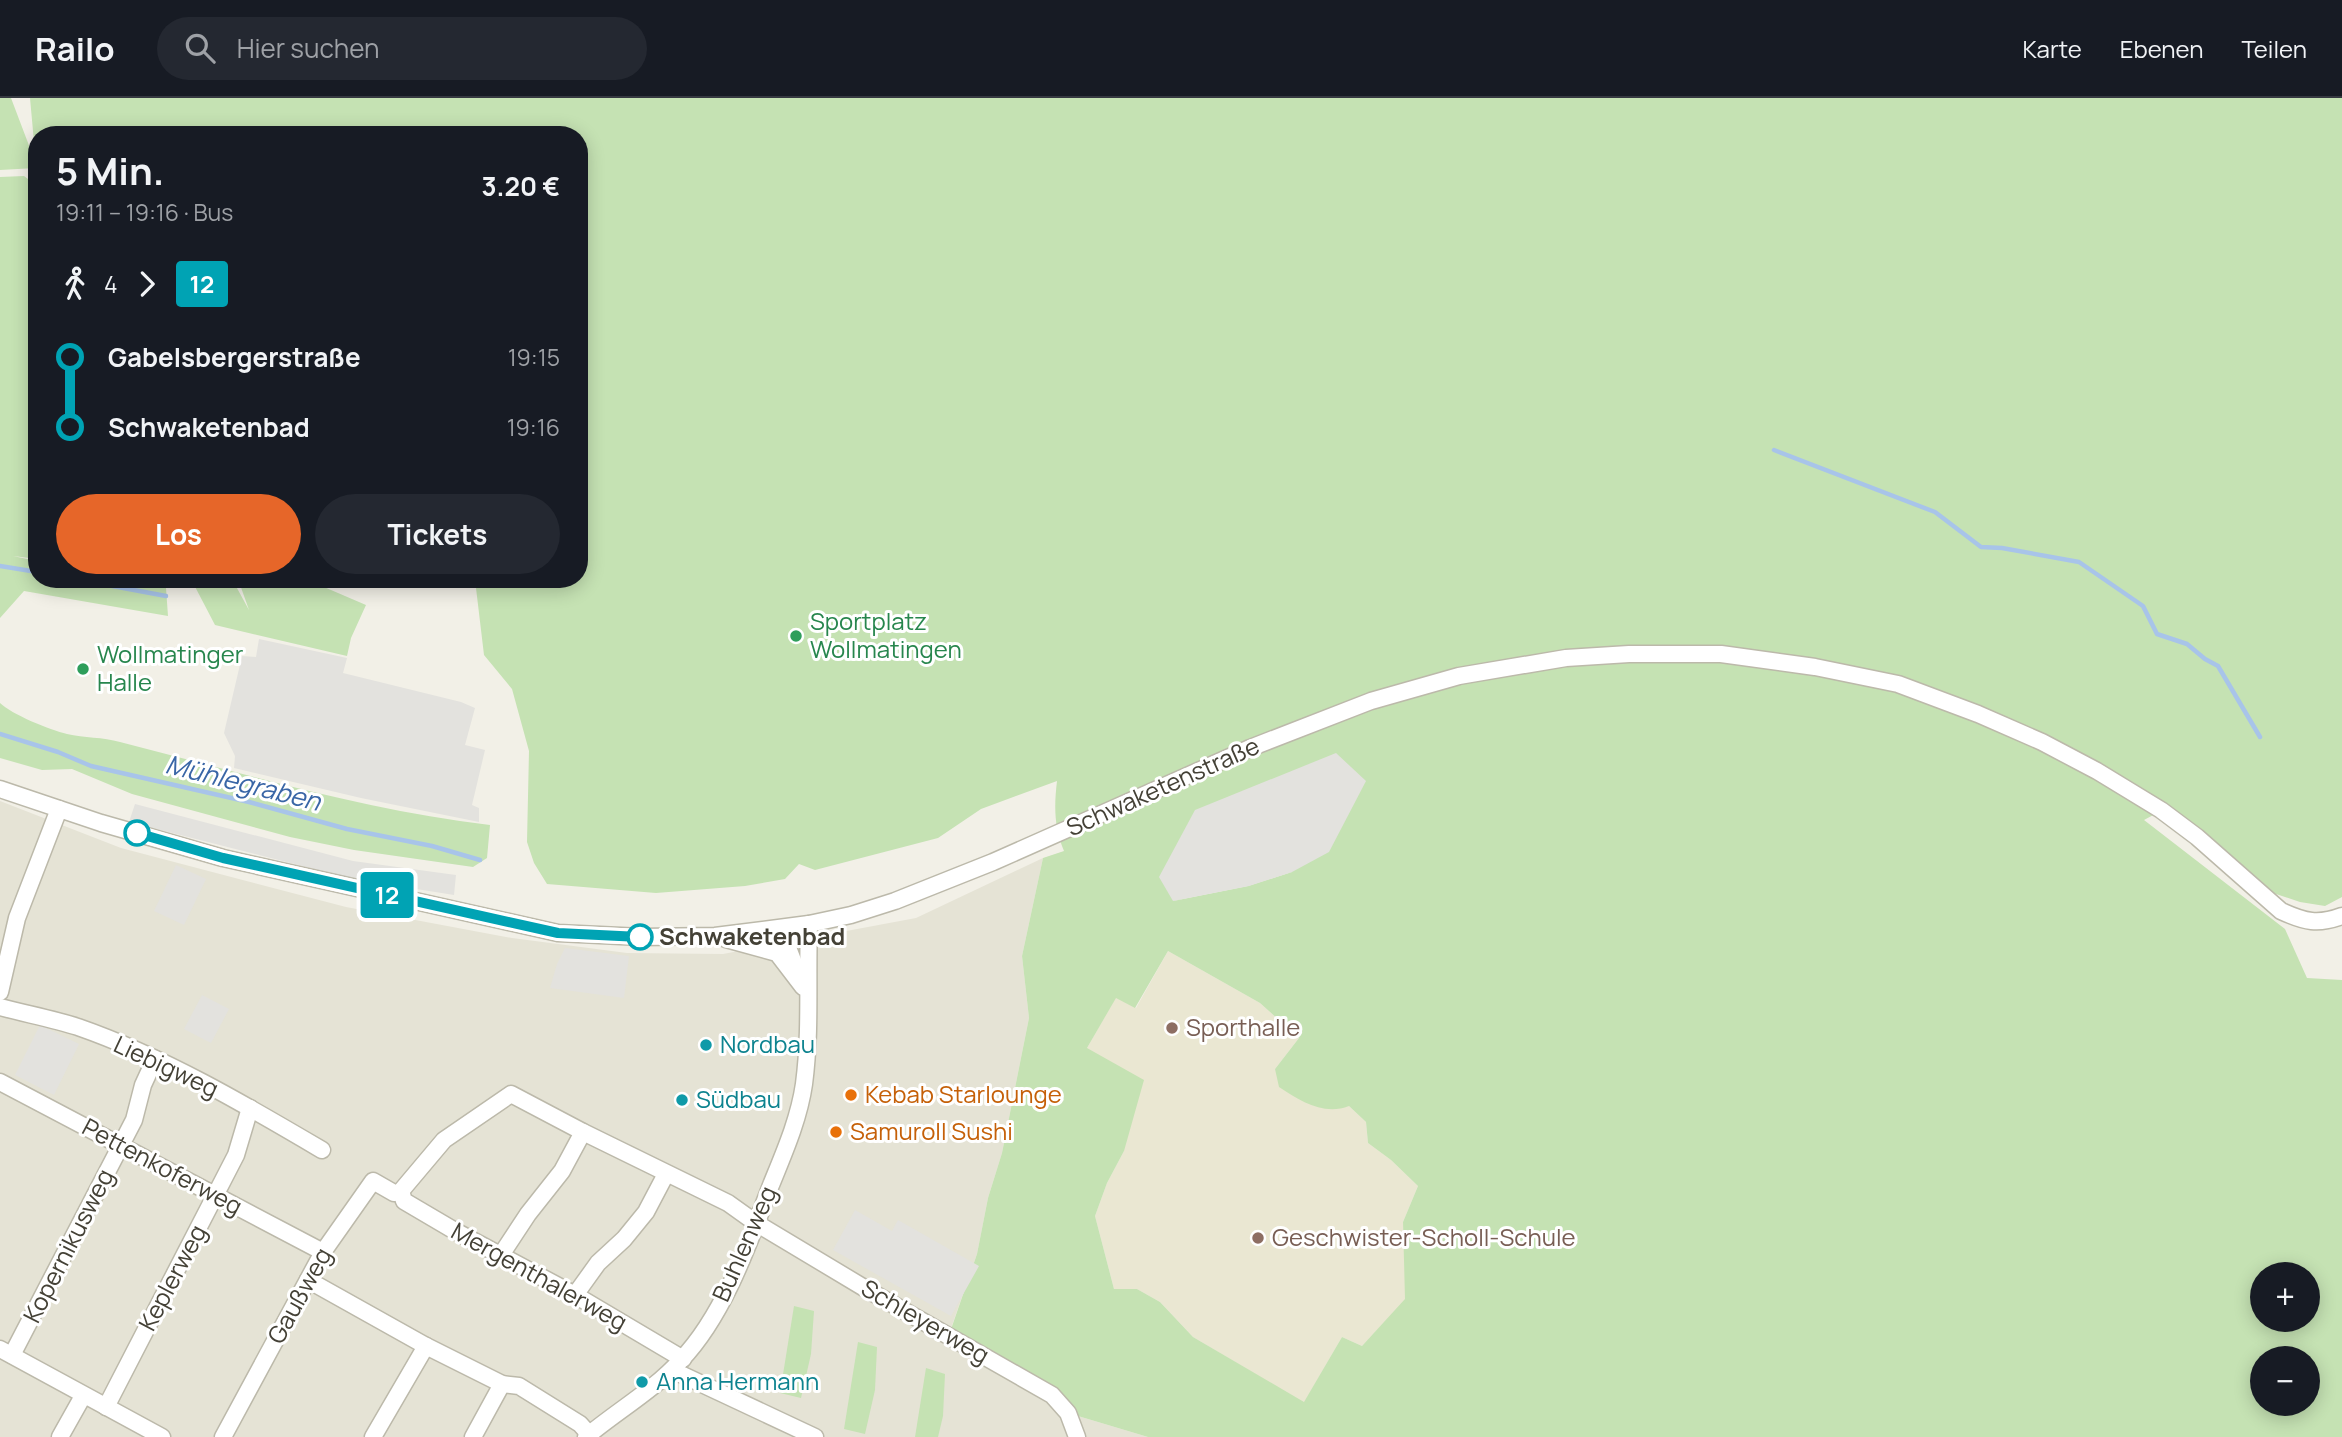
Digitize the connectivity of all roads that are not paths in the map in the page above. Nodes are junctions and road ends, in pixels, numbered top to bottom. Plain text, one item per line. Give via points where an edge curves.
1 (0, 789) edge
2 (59, 809) junction
3 (2342, 916) edge
4 (809, 924) junction
5 (781, 929) junction
6 (715, 936) junction
7 (0, 992) edge
8 (805, 993) junction
9 (0, 1007) edge
10 (155, 1059) junction
11 (0, 1082) edge
12 (250, 1108) junction
13 (583, 1132) junction
14 (121, 1144) junction
15 (322, 1150) dead end
16 (666, 1174) junction
17 (397, 1192) junction
18 (216, 1196) junction
19 (756, 1223) junction
20 (324, 1252) junction
21 (501, 1255) junction
22 (308, 1280) junction
23 (575, 1295) junction
24 (426, 1346) junction
25 (6, 1352) edge
26 (678, 1364) junction
27 (502, 1384) junction
28 (83, 1396) junction
29 (106, 1406) junction
30 (588, 1435) edge
31 (60, 1437) edge
32 (162, 1437) edge
33 (223, 1437) edge
34 (373, 1437) edge
35 (473, 1437) edge
36 (815, 1437) edge
37 (1077, 1437) edge

1 - 2 street, Schwaketenstraße
2 - 6 street, Schwaketenstraße via 223,858 558,933
2 - 7 street via 17,918
3 - 4 street, Schwaketenstraße via 2324,923 2281,911 2161,810 2086,765 1978,713 1898,684 1815,667 1721,654 1629,654 1566,658 1459,676 1371,701 1250,748 895,901
4 - 5 street, Schwaketenstraße
4 - 8 street, Buhlenweg
5 - 6 street, Schwaketenstraße
5 - 8 street, Buhlenweg
6 - 8 street via 777,953
8 - 19 street, Buhlenweg via 804,1087
9 - 10 street, Liebigweg via 78,1027
10 - 12 street, Liebigweg
10 - 14 street, Kopernikusweg
11 - 14 street, Pettenkoferweg
12 - 15 street, Liebigweg
12 - 18 street, Keplerweg via 236,1155
13 - 16 street, Schleyerweg
13 - 17 street, Schleyerweg via 510,1094 444,1140
13 - 21 street via 562,1171
14 - 18 street, Pettenkoferweg
14 - 25 street, Kopernikusweg
16 - 19 street, Schleyerweg via 728,1203
16 - 23 street via 646,1212
17 - 20 street, Gaußweg via 373,1181
17 - 21 street, Mergenthalerweg via 404,1201
18 - 20 street, Pettenkoferweg
18 - 29 street, Keplerweg
19 - 26 street, Buhlenweg via 716,1310
19 - 37 street, Schleyerweg via 1052,1395 1068,1413
20 - 22 street, Gaußweg
21 - 23 street, Mergenthalerweg
22 - 24 street
22 - 33 street, Gaußweg
23 - 26 street, Mergenthalerweg
24 - 27 street
24 - 34 street
25 - 28 street
26 - 30 street, Buhlenweg
26 - 36 street, Mergenthalerweg
27 - 30 street via 519,1386 580,1424
27 - 35 street
28 - 29 street
28 - 31 street
29 - 32 street

